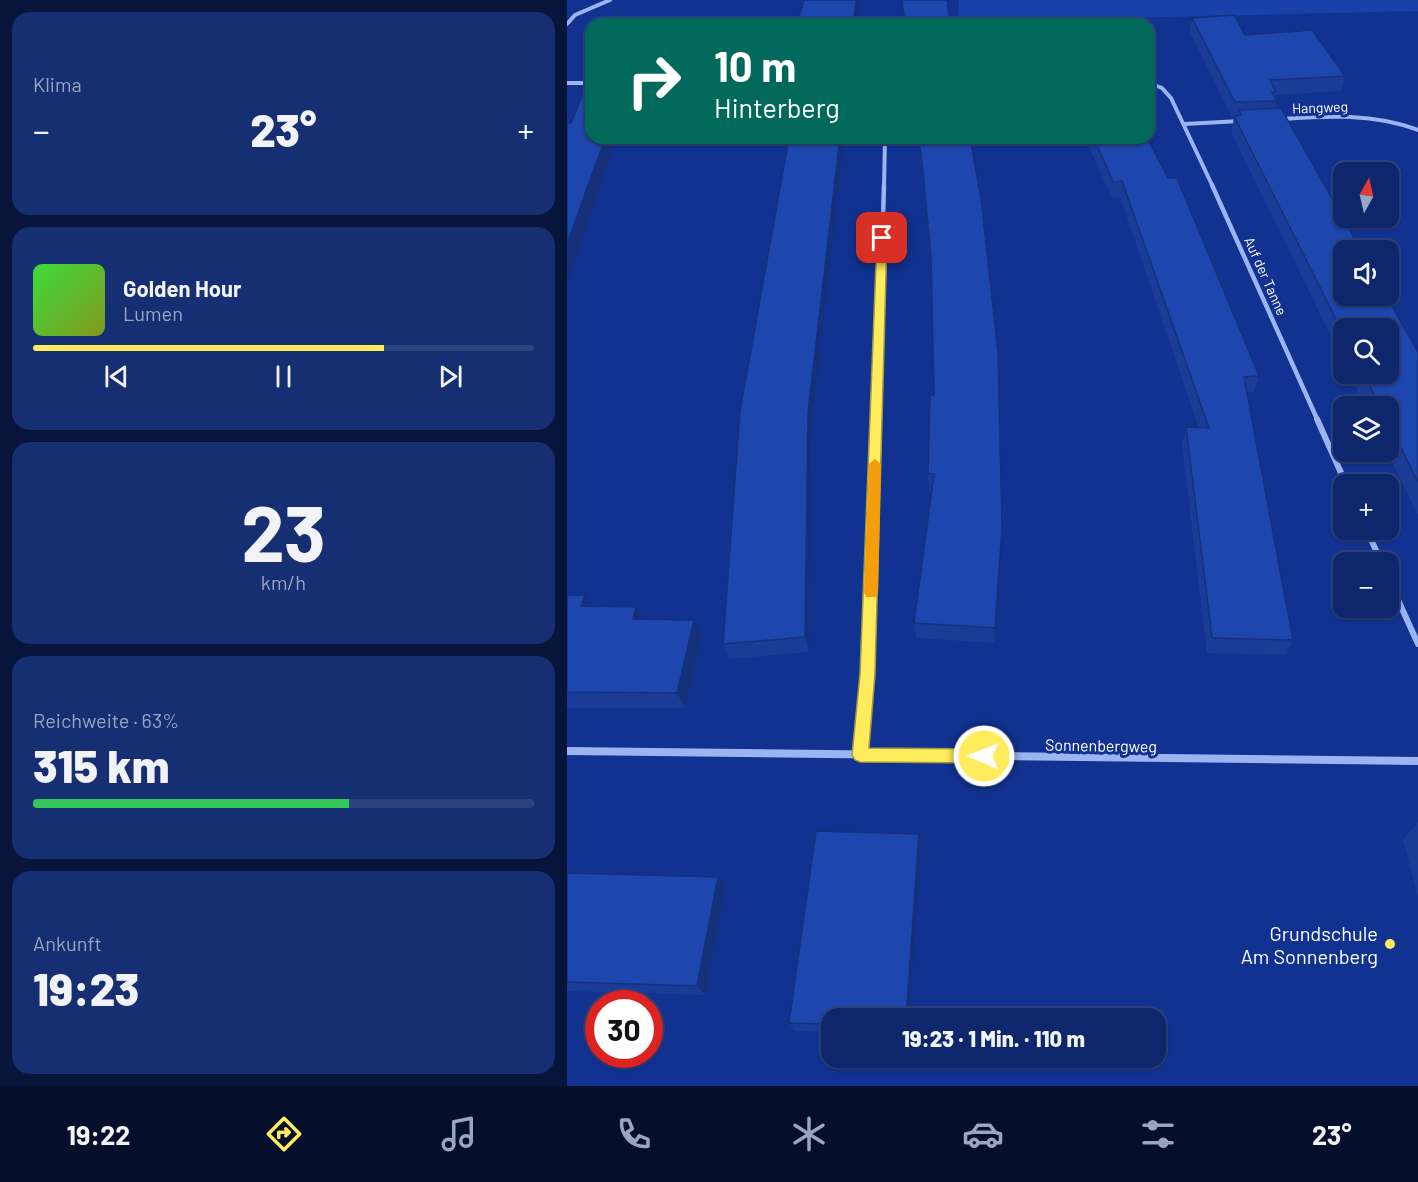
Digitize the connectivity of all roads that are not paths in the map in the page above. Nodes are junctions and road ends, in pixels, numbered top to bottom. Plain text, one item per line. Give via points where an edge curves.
1 (610, 0) edge
2 (602, 1) edge
3 (567, 24) edge
4 (567, 83) edge
5 (585, 83) edge
6 (1155, 85) edge
7 (1278, 119) edge
8 (1243, 121) edge
9 (1185, 124) junction
10 (1418, 129) edge
11 (885, 144) edge
12 (1342, 474) edge
13 (1399, 602) edge
14 (1418, 644) edge
15 (567, 751) edge
16 (860, 755) junction
17 (1418, 761) edge

1 - 2 street
2 - 3 street via 575,15
4 - 5 street
6 - 9 street, Auf der Tanne via 1169,92
7 - 10 street, Hangweg via 1364,116
8 - 9 street
9 - 12 street, Auf der Tanne
11 - 16 street via 868,674
13 - 14 street
15 - 16 street, Sonnenbergweg
16 - 17 street, Sonnenbergweg

